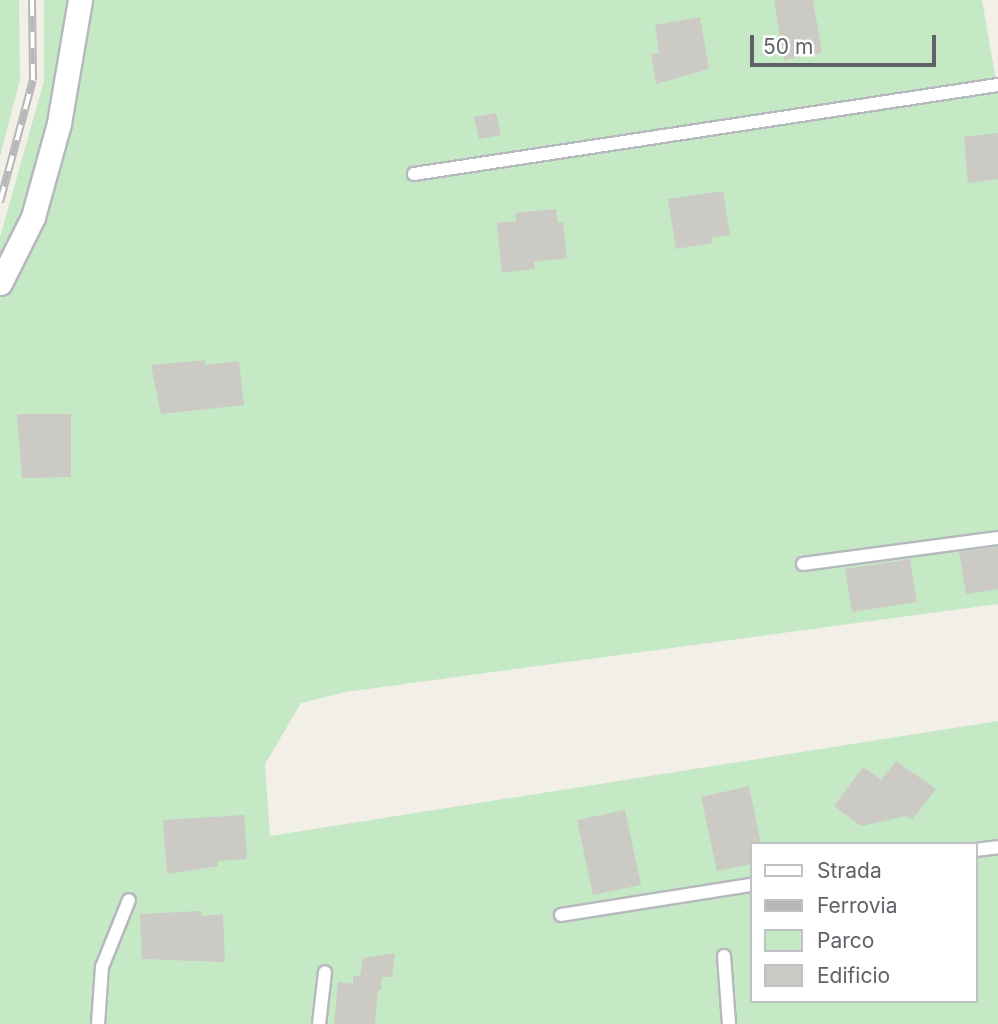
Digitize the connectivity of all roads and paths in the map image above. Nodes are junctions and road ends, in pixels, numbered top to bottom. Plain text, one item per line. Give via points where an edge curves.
1 (80, 0) edge
2 (998, 85) edge
3 (414, 174) dead end
4 (0, 283) edge
5 (998, 538) edge
6 (803, 564) dead end
7 (998, 846) edge
8 (977, 850) edge
9 (750, 885) edge
10 (129, 900) dead end
11 (561, 915) dead end
12 (724, 956) dead end
13 (325, 972) dead end
14 (98, 1024) edge
15 (319, 1024) edge
16 (729, 1024) edge

1 - 4 street via 62,110 37,204
2 - 3 lane
5 - 6 lane
7 - 8 lane
9 - 11 lane
10 - 14 lane via 102,967
12 - 16 lane
13 - 15 lane

